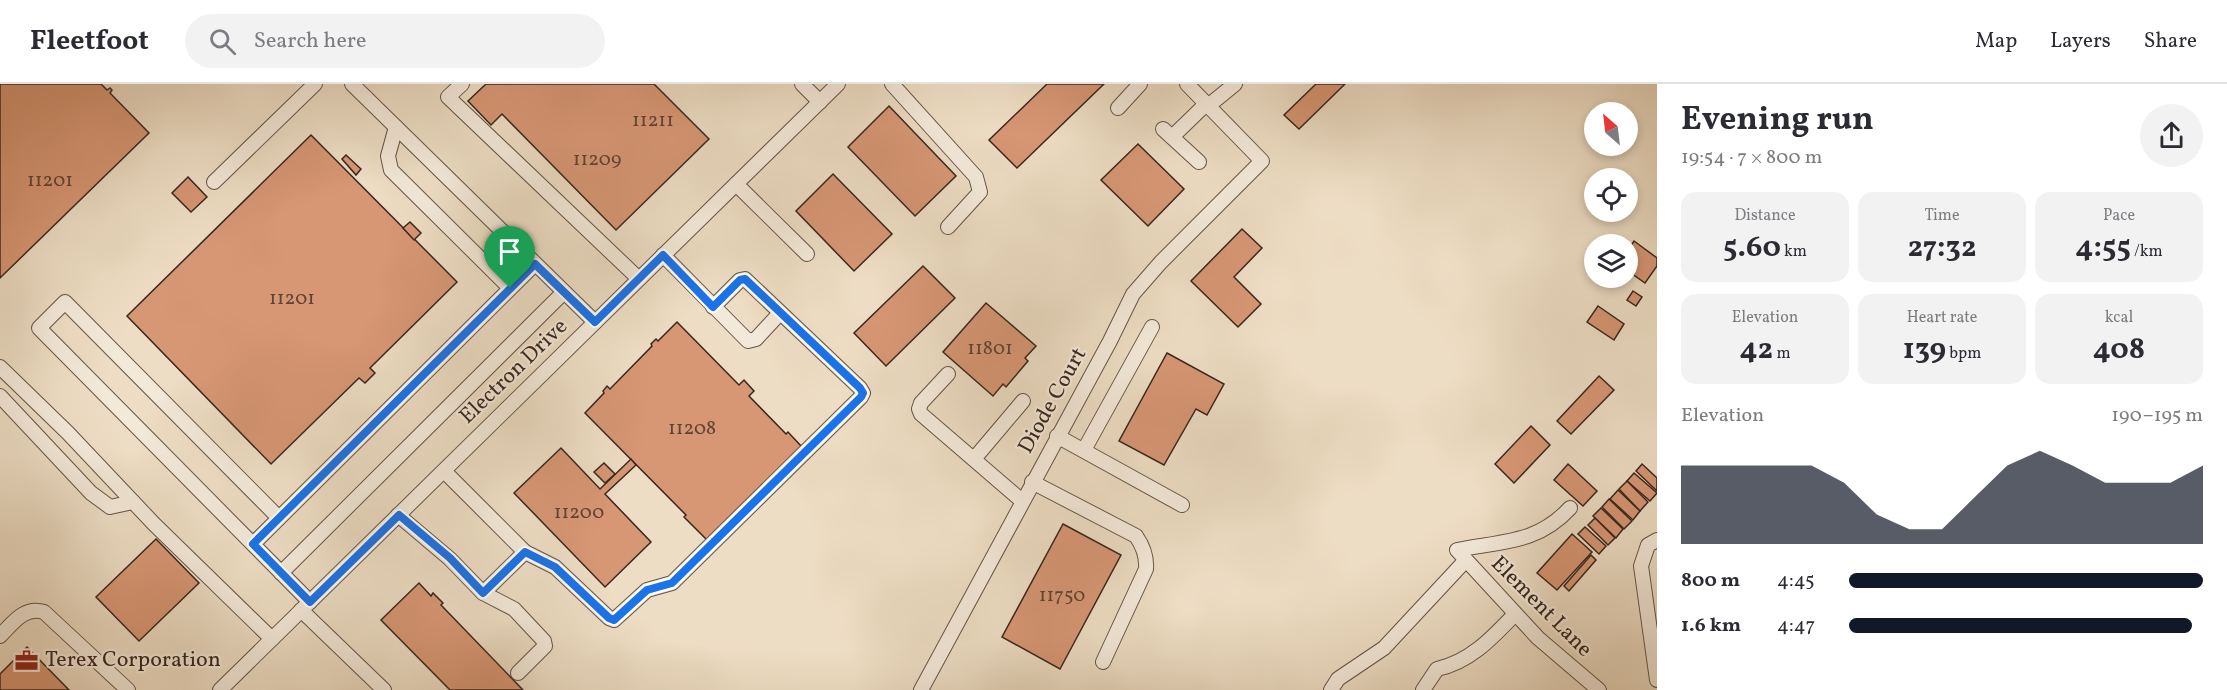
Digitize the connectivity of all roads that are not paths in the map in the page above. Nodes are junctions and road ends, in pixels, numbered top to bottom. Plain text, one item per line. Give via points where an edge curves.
1 (315, 84) edge
2 (352, 84) edge
3 (462, 84) edge
4 (802, 84) edge
5 (838, 84) edge
6 (892, 84) edge
7 (1140, 84) edge
8 (1187, 84) edge
9 (1235, 84) edge
10 (820, 102) junction
11 (1207, 105) junction
12 (1118, 108) dead end
13 (396, 127) junction
14 (1199, 162) dead end
15 (214, 182) dead end
16 (736, 184) junction
17 (948, 227) dead end
18 (807, 254) dead end
19 (663, 255) junction
20 (535, 264) junction
21 (639, 279) junction
22 (510, 288) junction
23 (564, 292) junction
24 (713, 307) junction
25 (780, 313) junction
26 (595, 322) junction
27 (1152, 327) dead end
28 (0, 367) edge
29 (948, 374) dead end
30 (0, 396) edge
31 (1023, 401) dead end
32 (1058, 436) junction
33 (1084, 450) junction
34 (974, 459) junction
35 (444, 471) junction
36 (1032, 482) junction
37 (1022, 501) junction
38 (134, 502) junction
39 (1182, 505) dead end
40 (1570, 508) dead end
41 (399, 515) junction
42 (279, 518) junction
43 (1657, 540) edge
44 (253, 544) junction
45 (525, 552) junction
46 (1461, 556) junction
47 (281, 573) junction
48 (483, 593) junction
49 (305, 606) junction
50 (1515, 614) junction
51 (0, 636) edge
52 (272, 639) junction
53 (1102, 662) dead end
54 (518, 673) dead end
55 (1657, 680) edge
56 (128, 690) edge
57 (220, 690) edge
58 (384, 690) edge
59 (921, 690) edge
60 (1331, 690) edge
61 (1423, 690) edge
62 (1599, 690) edge

1 - 15 street
2 - 13 street
3 - 21 street via 448,97
4 - 10 street
5 - 10 street, Electron Drive
6 - 17 street via 976,177 980,192
7 - 12 street
8 - 11 street
9 - 11 street
10 - 16 street, Electron Drive
11 - 14 street via 1167,133
11 - 32 street, Diode Court via 1262,161 1133,294
13 - 20 street
13 - 22 street via 388,156 391,170
16 - 18 street
16 - 19 street, Electron Drive
19 - 21 street, Electron Drive
19 - 24 street
20 - 22 street
20 - 23 street
21 - 26 street, Electron Drive
22 - 42 street
23 - 26 street
23 - 47 street
24 - 25 street via 748,341 756,339
24 - 25 street via 743,278
25 - 45 street via 863,393 672,583 647,590 614,620 555,567
26 - 35 street, Electron Drive
27 - 33 street
28 - 38 street
29 - 34 street via 919,409
30 - 38 street via 91,493 110,507
31 - 34 street
32 - 33 street
32 - 36 street, Diode Court
33 - 39 street
34 - 37 street
35 - 41 street, Electron Drive
35 - 45 street
36 - 37 street, Diode Court
36 - 53 street via 1136,536 1144,551 1146,569
37 - 59 street, Diode Court
38 - 52 street
40 - 46 street via 1539,532
41 - 48 street via 450,558
41 - 49 street, Electron Drive
42 - 44 street
42 - 44 street via 64,302 39,328
43 - 55 street via 1648,545 1641,566
44 - 47 street
45 - 48 street
46 - 50 street, Element Lane
46 - 60 street via 1384,648 1338,679
47 - 49 street
48 - 54 street via 513,609 544,640 545,646
49 - 52 street, Electron Drive
49 - 58 street
50 - 61 street via 1475,652 1453,666 1437,669
50 - 62 street, Element Lane
51 - 56 street via 23,613 36,609 44,612
52 - 57 street, Electron Drive

